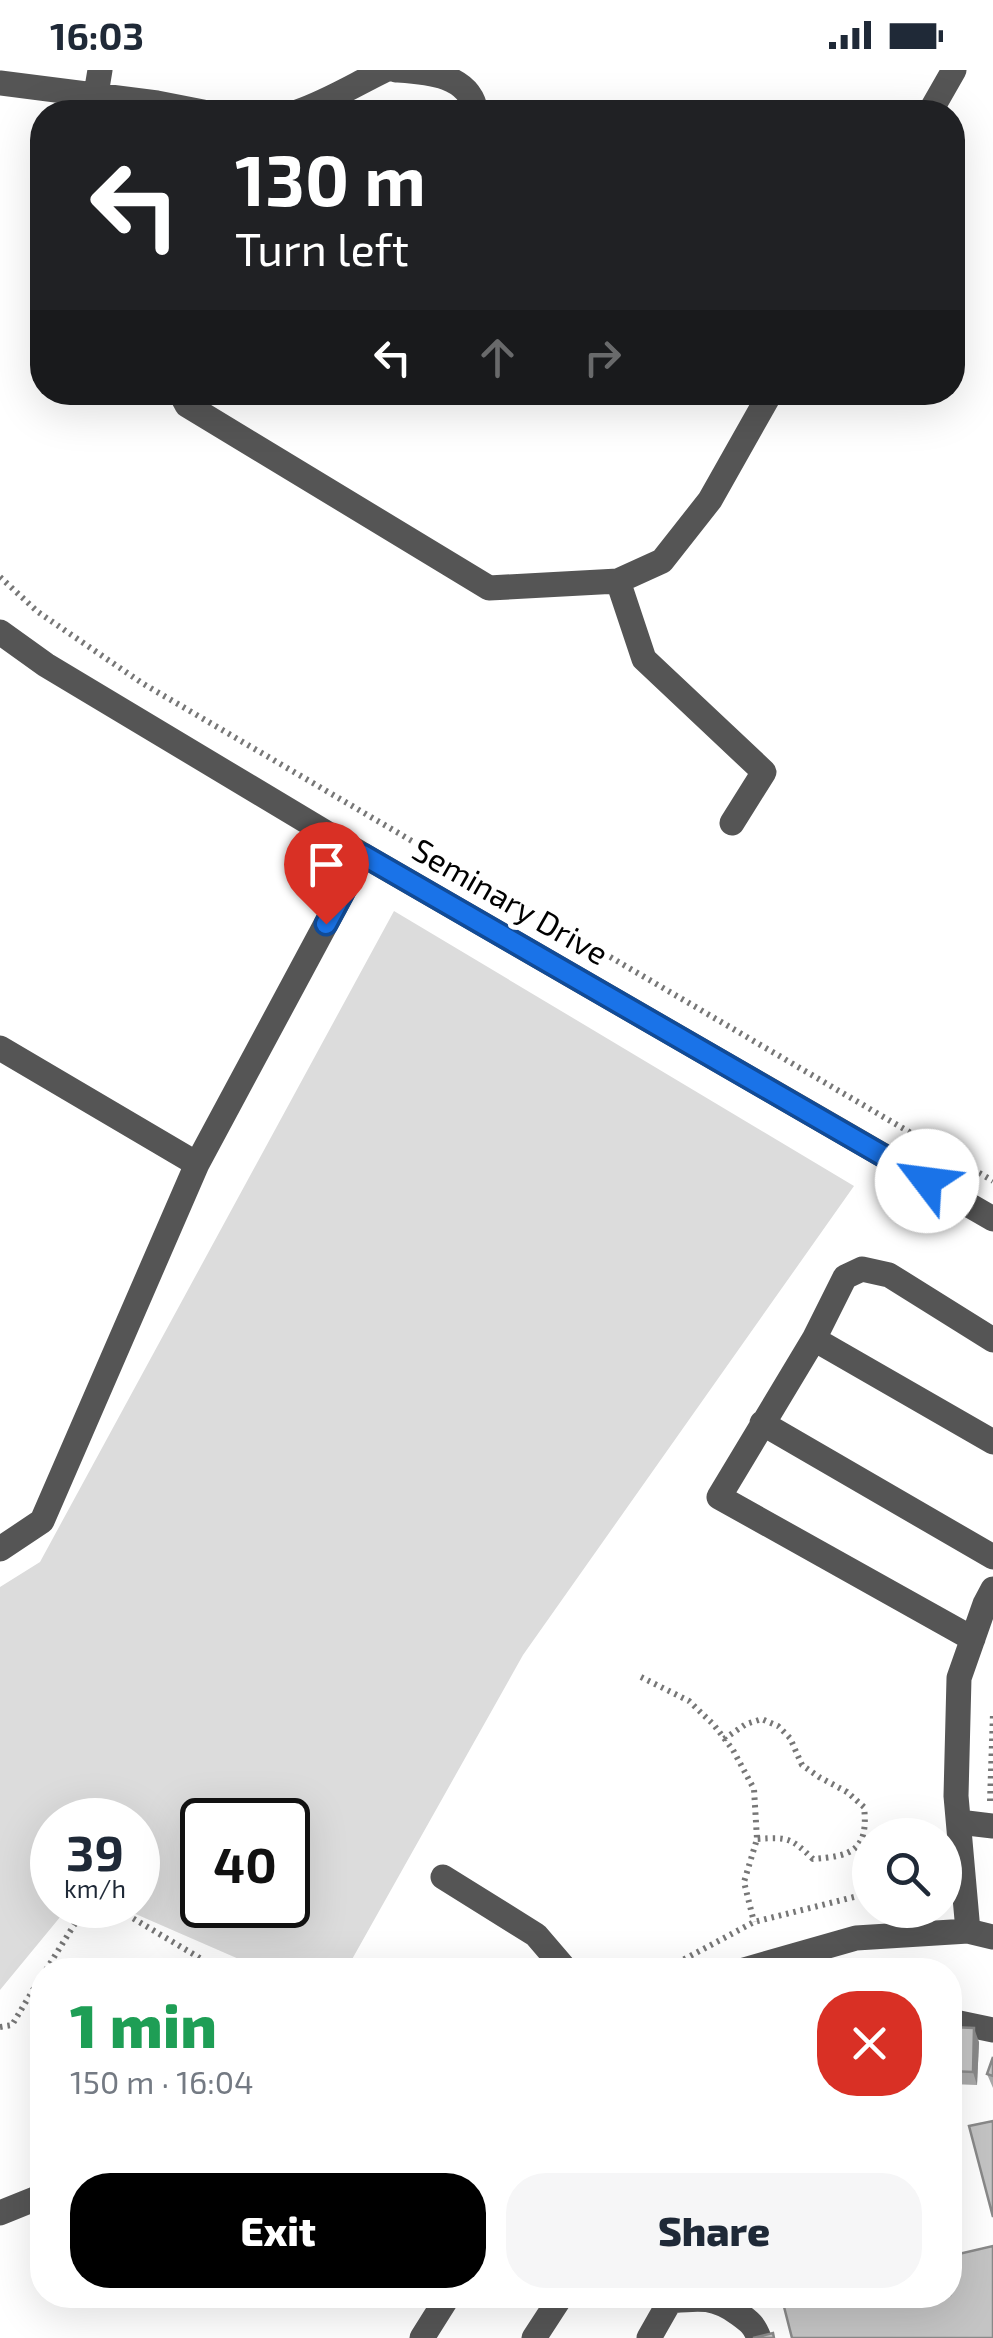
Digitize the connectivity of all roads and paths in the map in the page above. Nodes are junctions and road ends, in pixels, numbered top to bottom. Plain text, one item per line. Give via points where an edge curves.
1 (385, 70) edge
2 (396, 70) edge
3 (954, 70) edge
4 (0, 84) edge
5 (96, 92) edge
6 (145, 100) edge
7 (326, 100) edge
8 (471, 100) edge
9 (937, 100) edge
10 (187, 405) edge
11 (764, 405) edge
12 (0, 577) edge
13 (618, 581) junction
14 (0, 632) edge
15 (732, 823) dead end
16 (363, 855) junction
17 (0, 1048) edge
18 (197, 1164) junction
19 (993, 1180) edge
20 (993, 1219) edge
21 (814, 1338) junction
22 (993, 1340) edge
23 (762, 1423) junction
24 (991, 1436) edge
25 (0, 1549) edge
26 (993, 1558) edge
27 (993, 1589) edge
28 (973, 1639) junction
29 (641, 1677) dead end
30 (724, 1738) junction
31 (958, 1818) edge
32 (962, 1822) edge
33 (993, 1826) edge
34 (757, 1838) junction
35 (962, 1866) edge
36 (444, 1877) dead end
37 (852, 1898) edge
38 (754, 1922) junction
39 (968, 1931) junction
40 (993, 1938) edge
41 (53, 1958) edge
42 (200, 1958) edge
43 (556, 1958) edge
44 (686, 1958) edge
45 (786, 1958) edge
46 (30, 1995) edge
47 (962, 2024) edge
48 (0, 2027) edge
49 (993, 2030) edge
50 (30, 2201) edge
51 (0, 2213) edge
52 (434, 2308) edge
53 (554, 2308) edge
54 (661, 2308) edge
55 (731, 2308) edge
56 (422, 2338) edge
57 (534, 2338) edge
58 (649, 2338) edge
59 (758, 2338) edge

1 - 7 street
2 - 8 street via 436,73 459,84
3 - 9 street
4 - 5 street
5 - 6 street
10 - 13 street via 488,588
11 - 13 street via 710,500 662,561
12 - 19 path via 38,612 142,683
13 - 15 street via 644,659 764,772
14 - 16 street, Seminary Drive
16 - 18 street
16 - 20 street, Seminary Drive
17 - 18 street
18 - 25 street via 42,1521
21 - 22 street via 845,1276 862,1269 889,1275
21 - 23 street
21 - 24 street
23 - 26 street
23 - 28 street via 719,1497
27 - 28 street
28 - 31 street via 959,1678
29 - 30 path via 689,1701
30 - 34 path via 754,1789
30 - 34 path via 762,1719 778,1726 802,1765 864,1808 866,1827 842,1857 813,1859 784,1837
32 - 33 street
34 - 38 path via 744,1882
35 - 39 street
36 - 43 street via 536,1935
37 - 38 path
38 - 44 path
39 - 40 street
39 - 45 street via 856,1938
41 - 42 path via 74,1924 92,1910 119,1910
46 - 48 path via 12,2024
47 - 49 street
50 - 51 street
52 - 56 street
53 - 57 street
54 - 58 street
55 - 59 street via 754,2324

